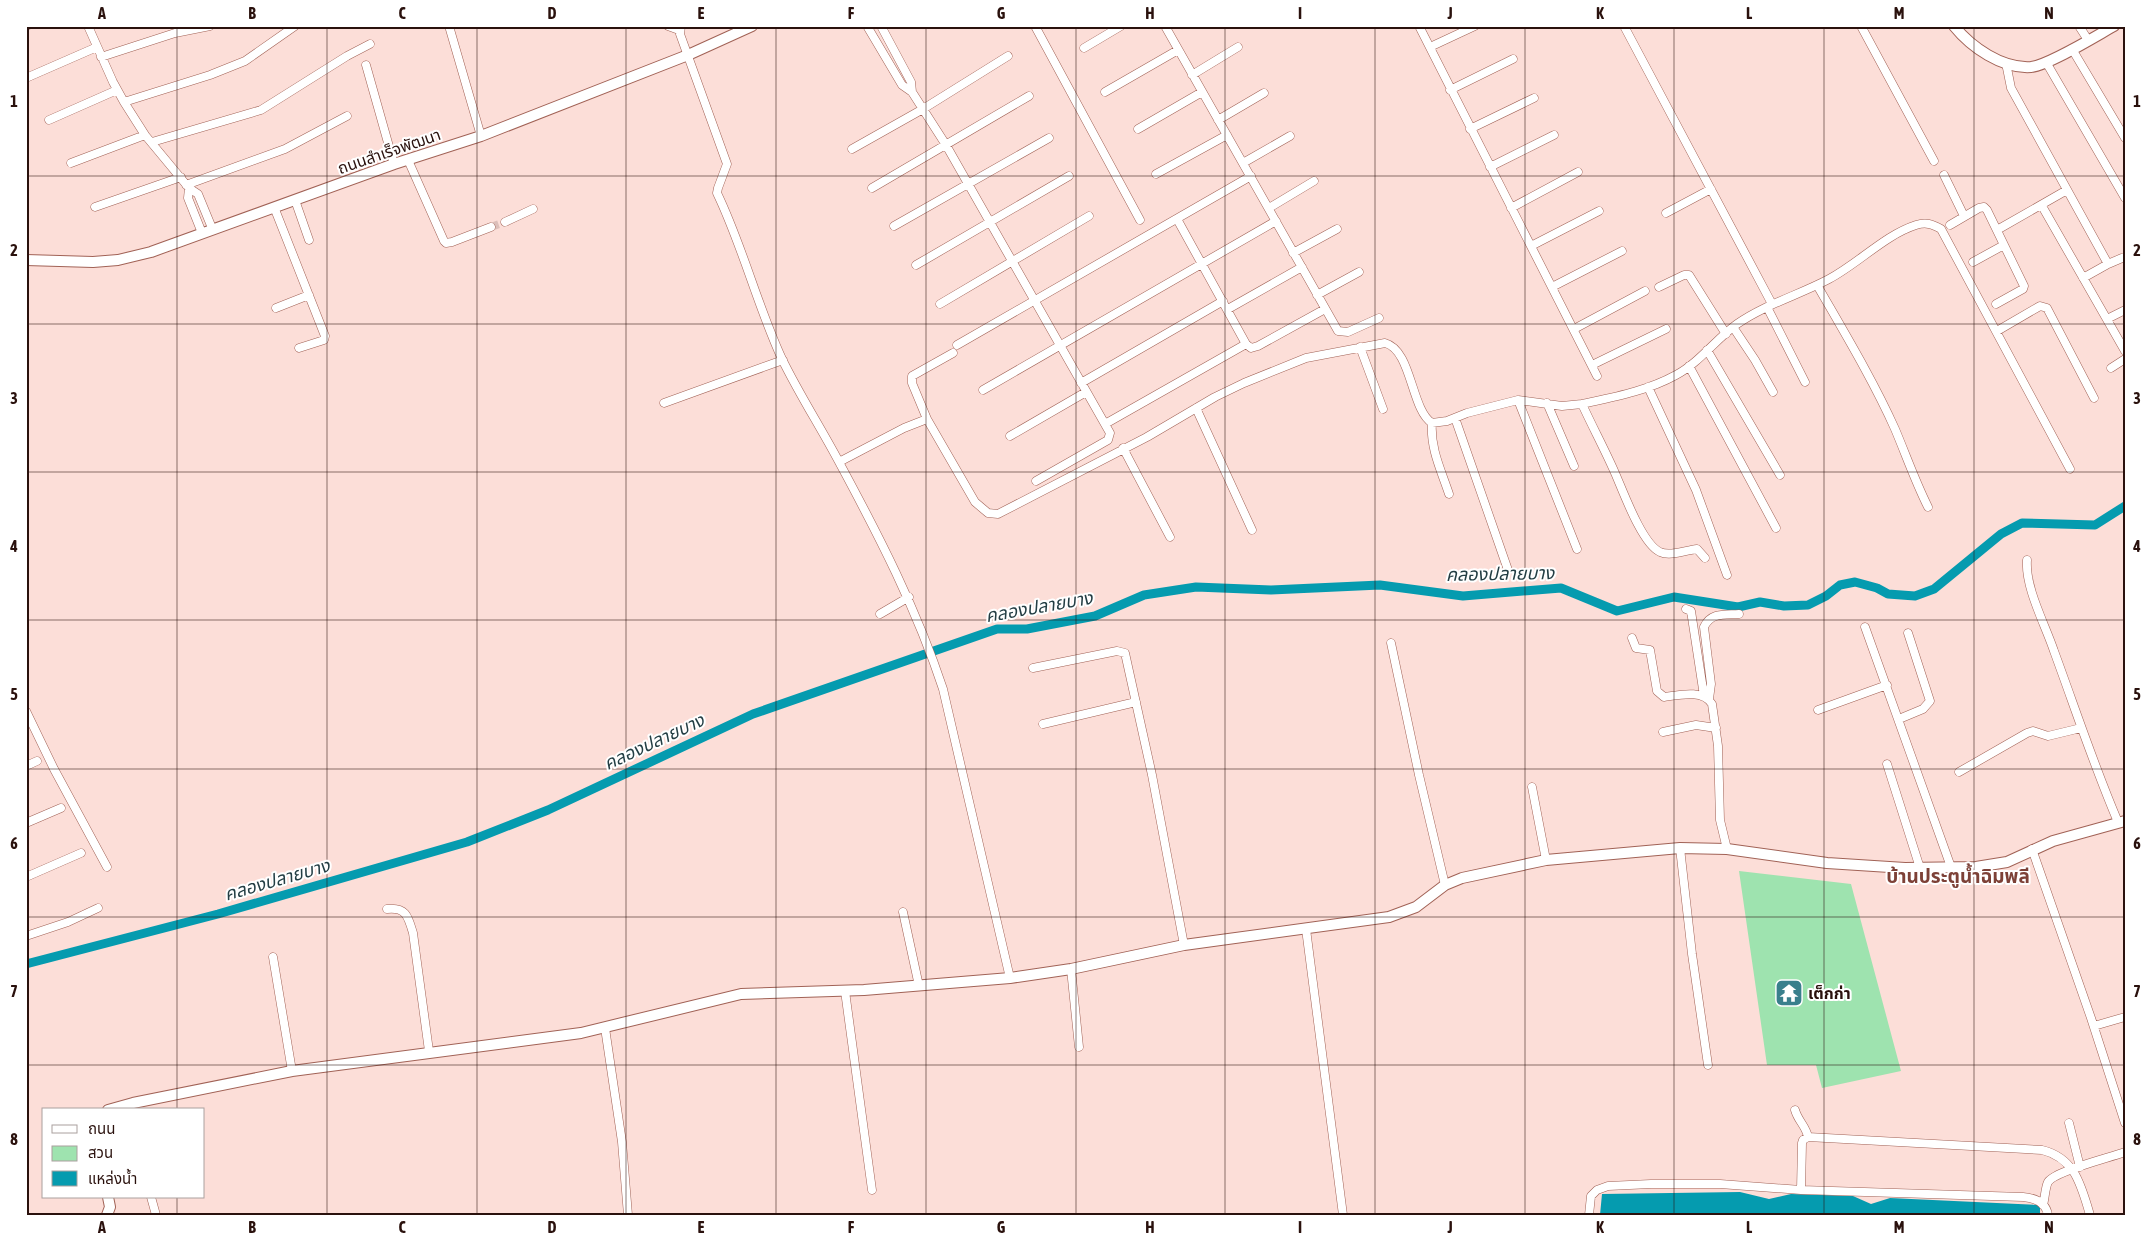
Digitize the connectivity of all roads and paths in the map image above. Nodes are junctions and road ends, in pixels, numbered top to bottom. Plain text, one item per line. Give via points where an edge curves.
1 (88, 26) edge
2 (210, 26) edge
3 (295, 26) edge
4 (449, 26) edge
5 (668, 26) edge
6 (752, 26) edge
7 (867, 26) edge
8 (882, 26) edge
9 (1035, 26) edge
10 (1121, 26) edge
11 (1165, 26) edge
12 (1418, 26) edge
13 (1476, 26) edge
14 (1624, 26) edge
15 (1861, 26) edge
16 (1954, 26) edge
17 (2079, 26) edge
18 (2114, 26) edge
19 (680, 30) edge
20 (2088, 40) junction
21 (370, 44) dead end
22 (97, 47) junction
23 (1238, 47) dead end
24 (893, 48) junction
25 (1084, 48) dead end
26 (1430, 48) junction
27 (2072, 49) junction
28 (1178, 50) junction
29 (686, 52) junction
30 (883, 52) junction
31 (1008, 56) dead end
32 (101, 57) junction
33 (1513, 59) dead end
34 (2046, 62) junction
35 (2006, 63) junction
36 (366, 65) dead end
37 (1192, 75) junction
38 (26, 78) edge
39 (117, 90) junction
40 (1450, 90) junction
41 (912, 92) junction
42 (1105, 92) dead end
43 (1202, 92) junction
44 (1264, 93) dead end
45 (1029, 96) dead end
46 (1534, 98) dead end
47 (124, 102) junction
48 (923, 109) junction
49 (347, 116) dead end
50 (49, 120) dead end
51 (1218, 120) junction
52 (1138, 129) dead end
53 (1470, 130) junction
54 (146, 135) junction
55 (1227, 135) junction
56 (1554, 135) dead end
57 (481, 136) junction
58 (1290, 136) dead end
59 (1049, 138) dead end
60 (2125, 138) edge
61 (152, 142) junction
62 (946, 145) junction
63 (852, 149) dead end
64 (408, 160) junction
65 (1934, 161) dead end
66 (71, 163) dead end
67 (1243, 163) junction
68 (394, 164) junction
69 (1490, 167) junction
70 (1578, 172) dead end
71 (1156, 174) dead end
72 (1944, 175) dead end
73 (1069, 176) dead end
74 (1251, 176) junction
75 (181, 177) junction
76 (1314, 181) dead end
77 (968, 185) junction
78 (188, 187) junction
79 (872, 188) dead end
80 (1711, 189) junction
81 (2067, 190) junction
82 (2125, 198) edge
83 (294, 200) junction
84 (95, 206) dead end
85 (2042, 206) junction
86 (274, 207) junction
87 (533, 208) dead end
88 (1268, 208) junction
89 (1511, 208) junction
90 (1599, 211) dead end
91 (1666, 213) dead end
92 (1090, 216) dead end
93 (1964, 216) junction
94 (1177, 219) junction
95 (1140, 220) dead end
96 (1276, 221) junction
97 (505, 222) tunnel mouth
98 (990, 223) junction
99 (1950, 225) dead end
100 (894, 226) dead end
101 (491, 227) tunnel mouth
102 (212, 228) junction
103 (1337, 229) dead end
104 (1998, 230) junction
105 (202, 233) junction
106 (309, 240) dead end
107 (2004, 245) junction
108 (1531, 246) junction
109 (1622, 251) dead end
110 (1293, 253) junction
111 (2122, 258) dead end
112 (26, 260) edge
113 (1012, 262) junction
114 (1201, 262) junction
115 (1973, 262) dead end
116 (2108, 264) junction
117 (916, 265) dead end
118 (1302, 267) junction
119 (1359, 272) dead end
120 (2083, 278) junction
121 (1817, 285) junction
122 (1552, 286) junction
123 (1659, 287) dead end
124 (1645, 290) dead end
125 (309, 295) junction
126 (1318, 295) junction
127 (1034, 300) junction
128 (1223, 301) junction
129 (940, 304) dead end
130 (1996, 304) dead end
131 (1770, 306) junction
132 (276, 308) dead end
133 (1228, 309) junction
134 (1325, 309) junction
135 (2125, 310) edge
136 (1379, 318) dead end
137 (2106, 319) junction
138 (1733, 327) junction
139 (1574, 329) junction
140 (1666, 330) dead end
141 (1996, 331) junction
142 (1726, 334) junction
143 (1246, 344) junction
144 (957, 345) dead end
145 (1060, 345) junction
146 (1360, 347) junction
147 (299, 348) dead end
148 (1707, 350) junction
149 (2125, 351) edge
150 (953, 353) dead end
151 (2125, 359) edge
152 (783, 360) junction
153 (1592, 365) junction
154 (1689, 366) junction
155 (2111, 368) dead end
156 (1597, 376) dead end
157 (1805, 382) dead end
158 (1081, 384) junction
159 (1648, 387) junction
160 (983, 390) dead end
161 (1086, 392) junction
162 (1773, 392) dead end
163 (2094, 398) dead end
164 (1518, 400) junction
165 (664, 403) dead end
166 (1547, 403) junction
167 (1582, 404) junction
168 (1196, 408) junction
169 (1383, 409) dead end
170 (1455, 418) junction
171 (927, 419) junction
172 (1432, 423) junction
173 (1105, 424) junction
174 (1010, 436) dead end
175 (1123, 448) junction
176 (839, 462) junction
177 (1574, 466) dead end
178 (2070, 469) dead end
179 (1780, 475) dead end
180 (1036, 481) dead end
181 (1449, 494) dead end
182 (1928, 507) dead end
183 (1776, 528) dead end
184 (1252, 530) dead end
185 (1170, 537) dead end
186 (1576, 549) dead end
187 (1706, 558) dead end
188 (2026, 560) dead end
189 (1508, 570) dead end
190 (1727, 575) dead end
191 (909, 597) junction
192 (1686, 609) dead end
193 (880, 614) dead end
194 (1739, 614) dead end
195 (1865, 627) dead end
196 (1908, 633) dead end
197 (1632, 638) dead end
198 (1392, 643) dead end
199 (1033, 668) dead end
200 (1887, 685) junction
201 (1707, 698) junction
202 (1136, 702) junction
203 (26, 710) edge
204 (1818, 710) dead end
205 (1899, 719) junction
206 (1043, 724) dead end
207 (1716, 728) junction
208 (2081, 728) junction
209 (1663, 732) dead end
210 (37, 761) dead end
211 (1887, 764) dead end
212 (26, 766) edge
213 (1959, 772) dead end
214 (1532, 786) dead end
215 (61, 808) dead end
216 (2122, 821) edge
217 (26, 823) edge
218 (1680, 848) junction
219 (1727, 849) junction
220 (2032, 849) junction
221 (81, 854) dead end
222 (1546, 860) junction
223 (107, 866) dead end
224 (1952, 867) junction
225 (1920, 868) junction
226 (26, 878) edge
227 (1445, 885) junction
228 (98, 908) dead end
229 (387, 909) dead end
230 (903, 912) dead end
231 (1306, 929) junction
232 (26, 936) edge
233 (1184, 945) junction
234 (273, 957) dead end
235 (1071, 969) junction
236 (1010, 978) junction
237 (919, 986) junction
238 (845, 991) junction
239 (2125, 1017) edge
240 (2094, 1026) junction
241 (605, 1028) junction
242 (1079, 1047) dead end
243 (429, 1052) junction
244 (1708, 1065) dead end
245 (292, 1071) junction
246 (115, 1108) edge
247 (1796, 1110) dead end
248 (2069, 1123) dead end
249 (2125, 1123) edge
250 (1808, 1138) junction
251 (2125, 1152) edge
252 (2077, 1169) junction
253 (872, 1190) dead end
254 (1801, 1190) junction
255 (108, 1198) edge
256 (151, 1198) edge
257 (2044, 1205) junction
258 (107, 1215) edge
259 (156, 1215) edge
260 (628, 1215) edge
261 (1343, 1215) edge
262 (1589, 1215) edge
263 (2048, 1215) edge
264 (2090, 1215) edge

1 - 22 street
2 - 32 street via 175,33
3 - 47 street via 244,61 210,76
4 - 57 street
5 - 19 street
6 - 29 street, ถนนสำเร็จพัฒนา
7 - 30 street
8 - 24 street
9 - 95 street
10 - 25 street
11 - 28 street
12 - 26 street
13 - 26 street
14 - 80 street
15 - 65 street
16 - 35 street via 1988,55
17 - 20 street
18 - 20 street
19 - 29 street
20 - 27 street
21 - 61 street via 261,110
22 - 32 street
22 - 38 street
23 - 37 street
24 - 30 street
24 - 41 street via 911,82
26 - 40 street
27 - 34 street
27 - 60 street
28 - 37 street
28 - 42 street
29 - 57 street, ถนนสำเร็จพัฒนา
29 - 152 street via 727,164 717,193
30 - 41 street via 902,85
31 - 48 street
32 - 39 street
33 - 40 street
34 - 35 street via 2032,67
34 - 82 street
35 - 81 street via 2011,88
36 - 68 street
37 - 43 street
39 - 47 street
39 - 50 street
40 - 53 street
41 - 48 street
43 - 51 street
43 - 52 street
44 - 51 street
45 - 62 street
46 - 53 street
47 - 54 street
48 - 62 street
48 - 63 street
49 - 78 street via 285,148
51 - 55 street
53 - 69 street
54 - 61 street
54 - 66 street
55 - 67 street
55 - 71 street
56 - 69 street
57 - 64 street, ถนนสำเร็จพัฒนา
58 - 67 street
59 - 77 street
61 - 75 street
62 - 77 street
62 - 79 street
64 - 68 street, ถนนสำเร็จพัฒนา
64 - 101 street via 446,243
67 - 74 street
68 - 83 street, ถนนสำเร็จพัฒนา
69 - 89 street
70 - 89 street
72 - 93 street
73 - 98 street
74 - 88 street
74 - 94 street
75 - 78 street
75 - 84 street
76 - 88 street
77 - 98 street
77 - 100 street
78 - 102 street via 198,194
78 - 105 street via 188,198
80 - 91 street
80 - 131 street
81 - 85 street
81 - 116 street
83 - 86 street, ถนนสำเร็จพัฒนา
83 - 106 street
85 - 104 street
85 - 120 street
86 - 102 street, ถนนสำเร็จพัฒนา
86 - 125 street
87 - 97 street
88 - 96 street
89 - 108 street
90 - 108 street
92 - 113 street
93 - 99 street
93 - 104 street via 1984,207
94 - 114 street
94 - 127 street
96 - 110 street
96 - 114 street
98 - 113 street
98 - 117 street
102 - 105 street, ถนนสำเร็จพัฒนา
103 - 110 street
104 - 107 street
105 - 112 street, ถนนสำเร็จพัฒนา via 118,260
107 - 115 street
107 - 130 street via 2024,286
108 - 122 street
109 - 122 street
110 - 118 street
111 - 116 street
113 - 127 street
113 - 129 street
114 - 128 street
114 - 145 street
116 - 120 street
118 - 126 street
118 - 133 street
119 - 126 street
120 - 137 street
121 - 131 street
121 - 141 street via 1909,228 1931,224 1941,229
121 - 182 street via 1894,428
122 - 139 street
123 - 142 street via 1684,275 1689,276
124 - 139 street
125 - 132 street
125 - 147 street via 325,336 324,340
126 - 134 street
127 - 144 street
127 - 145 street
128 - 133 street
128 - 158 street
131 - 138 street
131 - 157 street
133 - 143 street
134 - 136 street via 1338,331 1343,333
134 - 143 street via 1258,346 1251,348
135 - 137 street
137 - 149 street
138 - 142 street
138 - 162 street
139 - 153 street
140 - 153 street
141 - 163 street via 2040,306 2047,308
141 - 178 street
142 - 148 street
143 - 173 street
145 - 158 street
145 - 160 street
146 - 168 street via 1306,358 1214,397
146 - 169 street
146 - 172 street via 1379,343 1392,345 1399,354 1424,414
148 - 154 street
148 - 179 street
150 - 171 street via 912,376
151 - 155 street
152 - 165 street
152 - 176 street
153 - 156 street
154 - 159 street
154 - 183 street
158 - 161 street
159 - 167 street
159 - 190 street via 1696,490
161 - 173 street
161 - 174 street
164 - 166 street
164 - 170 street
164 - 186 street
166 - 167 street
166 - 177 street
167 - 187 street via 1631,510 1654,547 1665,554 1697,549
168 - 175 street
168 - 184 street
170 - 172 street
170 - 189 street
171 - 175 street via 975,502 993,514 1008,510
171 - 176 street
172 - 181 street via 1434,451
173 - 180 street via 1110,432 1108,440
175 - 185 street
176 - 191 street
188 - 208 street via 2029,588
191 - 193 street
191 - 236 street via 943,689
192 - 201 street via 1691,611
194 - 201 street via 1716,615 1704,627 1711,684
195 - 200 street
196 - 205 street via 1930,701 1923,710
197 - 201 street via 1636,648 1650,650 1660,694 1698,694
198 - 227 street
199 - 202 street via 1122,651 1127,658
200 - 204 street
200 - 205 street
201 - 207 street via 1712,704
202 - 206 street
202 - 233 street
203 - 223 street
205 - 224 street
207 - 209 street via 1696,725
207 - 219 street via 1720,820
208 - 213 street via 2048,736 2034,731 2026,733
208 - 216 street
210 - 212 street
211 - 225 street
214 - 222 street
215 - 217 street
216 - 220 street
218 - 219 street
218 - 222 street
218 - 244 street
219 - 225 street via 1828,863
220 - 224 street via 2007,862
220 - 240 street
221 - 226 street
222 - 227 street via 1462,878
224 - 225 street
227 - 231 street via 1416,907 1396,915
228 - 232 street
229 - 243 street via 399,908 410,921
230 - 237 street
231 - 233 street
231 - 261 street
233 - 235 street
234 - 245 street
235 - 236 street
235 - 242 street
236 - 237 street
237 - 238 street
238 - 241 street via 741,994
238 - 253 street
239 - 240 street
240 - 249 street
241 - 243 street
241 - 260 street via 622,1142
243 - 245 street
245 - 246 street
247 - 250 street
248 - 252 street
250 - 252 street via 2042,1150 2060,1156
250 - 254 street via 1802,1144
251 - 252 street
252 - 257 street via 2062,1172 2048,1183
252 - 264 street
254 - 257 street via 1983,1194 2036,1198
254 - 262 street via 1720,1184 1608,1186 1591,1196
255 - 258 street
256 - 259 street
257 - 263 street

